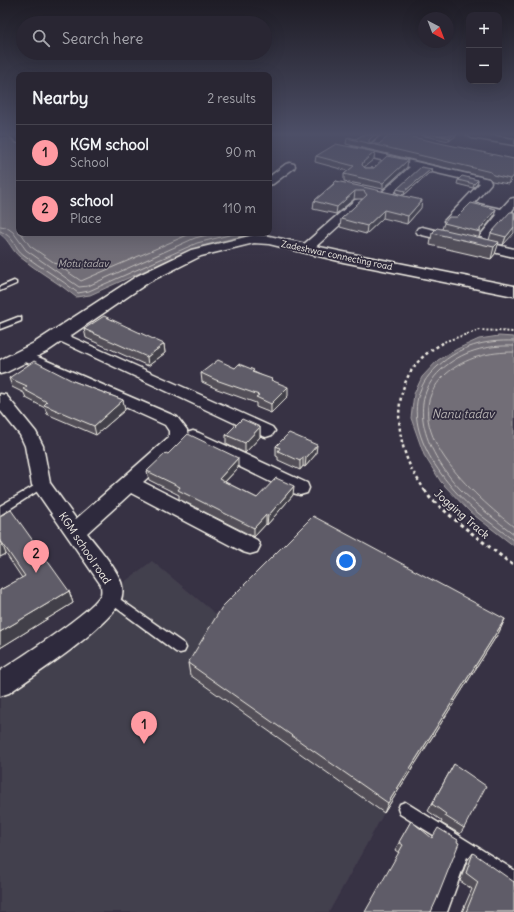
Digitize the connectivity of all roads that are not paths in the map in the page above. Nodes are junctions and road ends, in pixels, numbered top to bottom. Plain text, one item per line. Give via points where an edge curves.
1 (404, 178) edge
2 (471, 178) edge
3 (371, 192) edge
4 (384, 196) junction
5 (397, 198) edge
6 (514, 201) edge
7 (359, 202) edge
8 (466, 204) junction
9 (509, 214) edge
10 (450, 221) edge
11 (422, 231) dead end
12 (252, 236) edge
13 (485, 237) edge
14 (307, 248) junction
15 (514, 253) edge
16 (14, 283) dead end
17 (0, 288) edge
18 (514, 291) edge
19 (18, 319) dead end
20 (0, 327) edge
21 (58, 335) junction
22 (24, 356) junction
23 (0, 368) edge
24 (0, 399) edge
25 (178, 430) junction
26 (266, 431) dead end
27 (129, 483) junction
28 (41, 485) junction
29 (300, 488) dead end
30 (0, 511) edge
31 (75, 532) junction
32 (250, 546) dead end
33 (110, 598) junction
34 (180, 648) dead end
35 (0, 685) edge
36 (405, 809) dead end
37 (464, 848) junction
38 (514, 878) edge
39 (439, 912) edge

1 - 4 street
2 - 8 street via 486,183
3 - 4 street
4 - 5 street
6 - 9 street
7 - 14 street
8 - 9 street
8 - 10 street
9 - 13 street
11 - 15 street
12 - 14 street, Zadeshwar connecting road
12 - 21 street, Zadeshwar connecting road via 196,253 150,276
14 - 18 street, Zadeshwar connecting road
16 - 17 lane
19 - 20 lane
21 - 22 street, Zadeshwar connecting road
21 - 26 street
22 - 23 street, Zadeshwar connecting road
22 - 25 street via 171,421
24 - 28 street, KGM school road via 27,432 34,446
25 - 27 street via 174,444
25 - 29 street
27 - 31 street
27 - 32 street
28 - 30 lane
28 - 31 street, KGM school road
31 - 33 street, KGM school road via 111,582
33 - 34 lane
33 - 35 street, KGM school road via 94,616
36 - 37 lane
37 - 38 lane
37 - 39 lane

